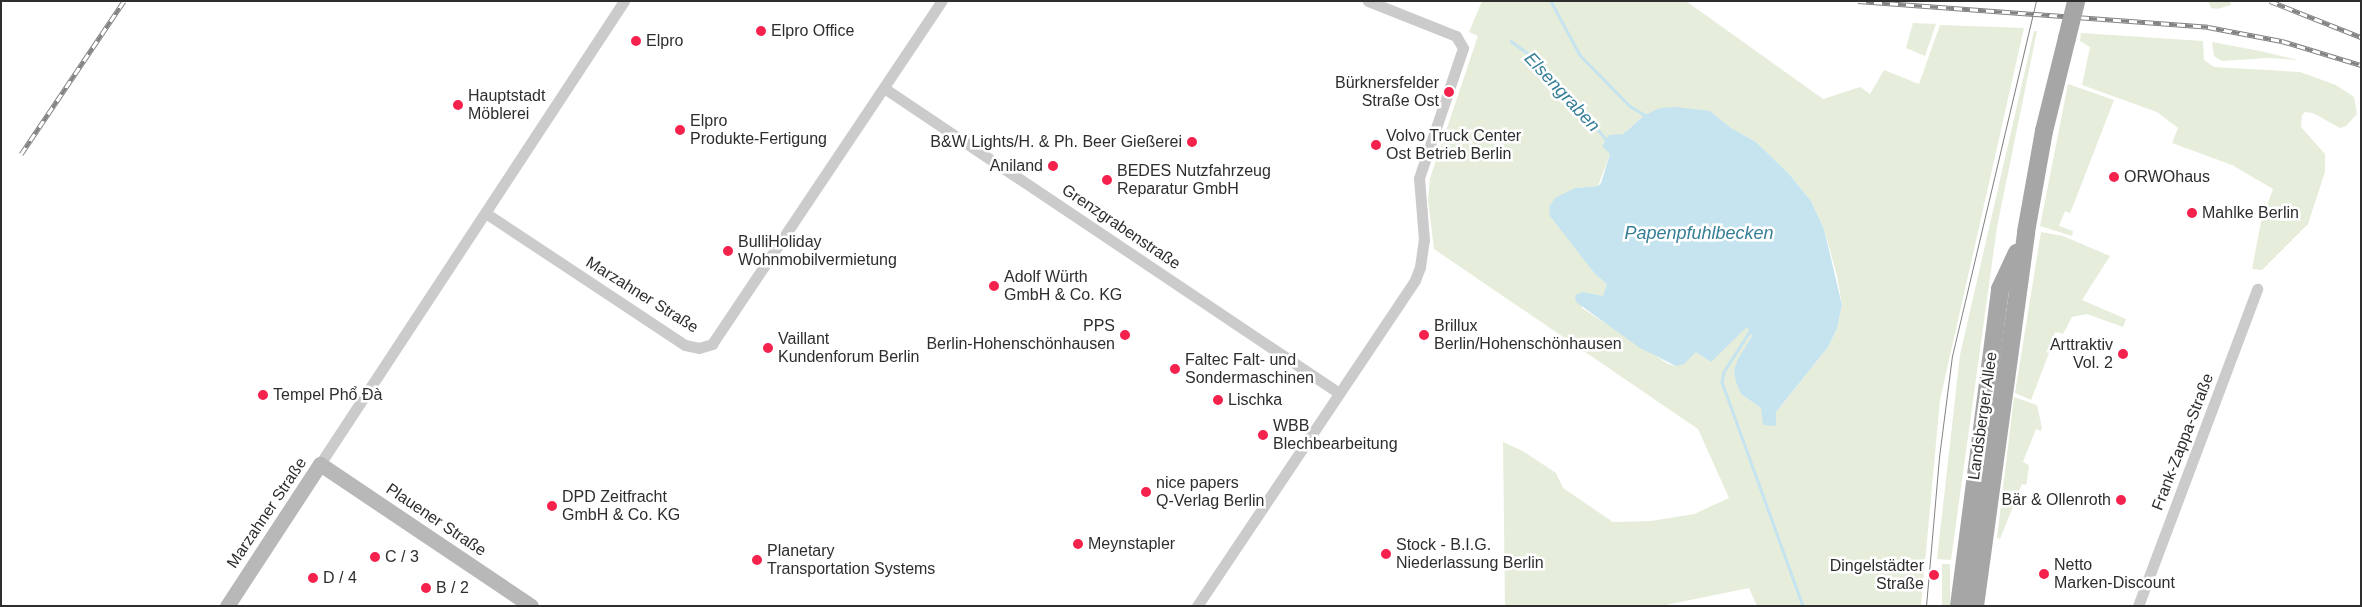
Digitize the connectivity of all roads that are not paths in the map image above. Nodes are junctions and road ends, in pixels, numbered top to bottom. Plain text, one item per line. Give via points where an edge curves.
1 (624, 1) edge
2 (942, 1) edge
3 (1368, 1) edge
4 (2076, 1) edge
5 (884, 88) junction
6 (487, 214) junction
7 (2026, 232) junction
8 (2257, 289) dead end
9 (1339, 393) junction
10 (320, 464) junction
11 (227, 606) edge
12 (531, 606) edge
13 (1197, 606) edge
14 (1959, 606) edge
15 (1975, 606) edge
16 (2138, 606) edge

1 - 6 street, Marzahner Straße
2 - 5 street, Marzahner Straße
3 - 9 street via 1456,36 1463,48 1419,178 1424,240 1420,267 1415,280
4 - 7 main road, Landsberger Allee, bridge via 2044,131
5 - 6 street, Marzahner Straße via 717,339 705,347 691,348 678,341
5 - 9 street, Grenzgrabenstraße
6 - 10 street, Marzahner Straße
7 - 14 main road, Landsberger Allee via 2000,289
7 - 15 main road, Landsberger Allee
8 - 16 street, Frank-Zappa-Straße
9 - 13 street
10 - 11 street, Marzahner Straße
10 - 12 street, Plauener Straße

